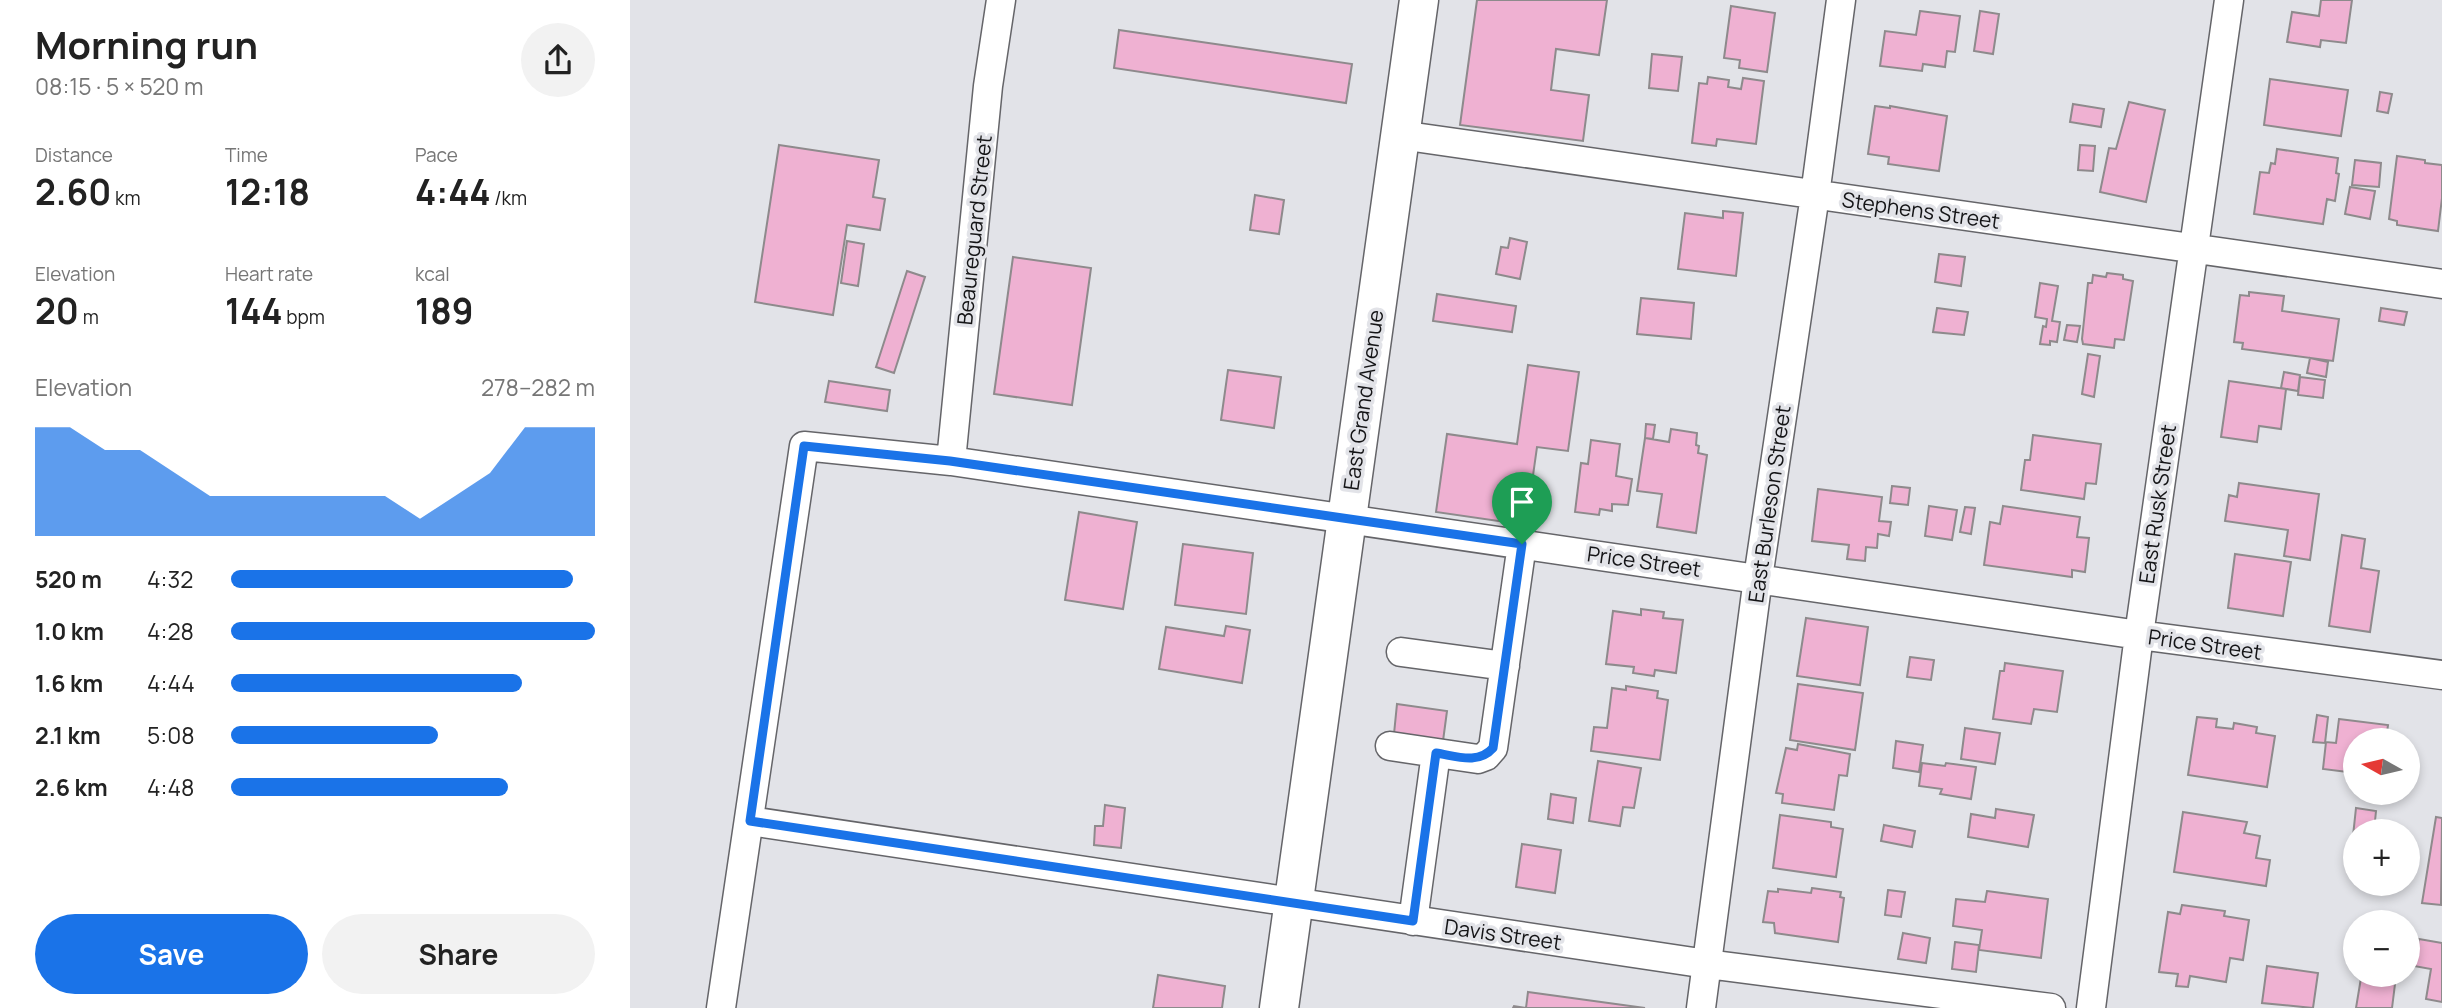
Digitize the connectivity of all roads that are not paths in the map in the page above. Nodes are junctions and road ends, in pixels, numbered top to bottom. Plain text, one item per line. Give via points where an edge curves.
1 (1000, 0) edge
2 (1419, 0) edge
3 (1840, 0) edge
4 (2229, 0) edge
5 (1400, 135) junction
6 (1815, 195) junction
7 (2193, 249) junction
8 (2442, 284) edge
9 (950, 461) junction
10 (1347, 520) junction
11 (1522, 544) junction
12 (1758, 578) junction
13 (2139, 635) junction
14 (1401, 652) dead end
15 (1505, 666) junction
16 (2442, 676) edge
17 (1390, 746) dead end
18 (1436, 753) junction
19 (750, 821) junction
20 (1294, 902) junction
21 (1413, 921) junction
22 (1707, 964) junction
23 (721, 1008) edge
24 (1279, 1008) edge
25 (1701, 1008) edge
26 (2051, 1008) edge
27 (2091, 1008) edge

1 - 9 street, Beaureguard Street
2 - 5 highway, East Grand Avenue
3 - 6 street, East Burleson Street
4 - 7 street, East Rusk Street
5 - 6 street, Stephens Street
5 - 10 highway, East Grand Avenue
6 - 7 street, Stephens Street
6 - 12 street, East Burleson Street
7 - 8 street, Stephens Street
7 - 13 street, East Rusk Street
9 - 10 street, Price Street
9 - 19 street, Price Street via 804,446
10 - 11 street, Price Street
10 - 20 highway, East Grand Avenue
11 - 12 street, Price Street
11 - 15 street
12 - 13 street, Price Street
12 - 22 street, East Burleson Street
13 - 16 street, Price Street
13 - 27 street, East Rusk Street
14 - 15 street
15 - 18 street via 1493,748 1478,759
17 - 18 street
18 - 21 street
19 - 20 street, Davis Street
19 - 23 street
20 - 21 street, Davis Street
20 - 24 highway, East Grand Avenue
21 - 22 street, Davis Street
22 - 25 street, East Burleson Street
22 - 26 street, Davis Street

